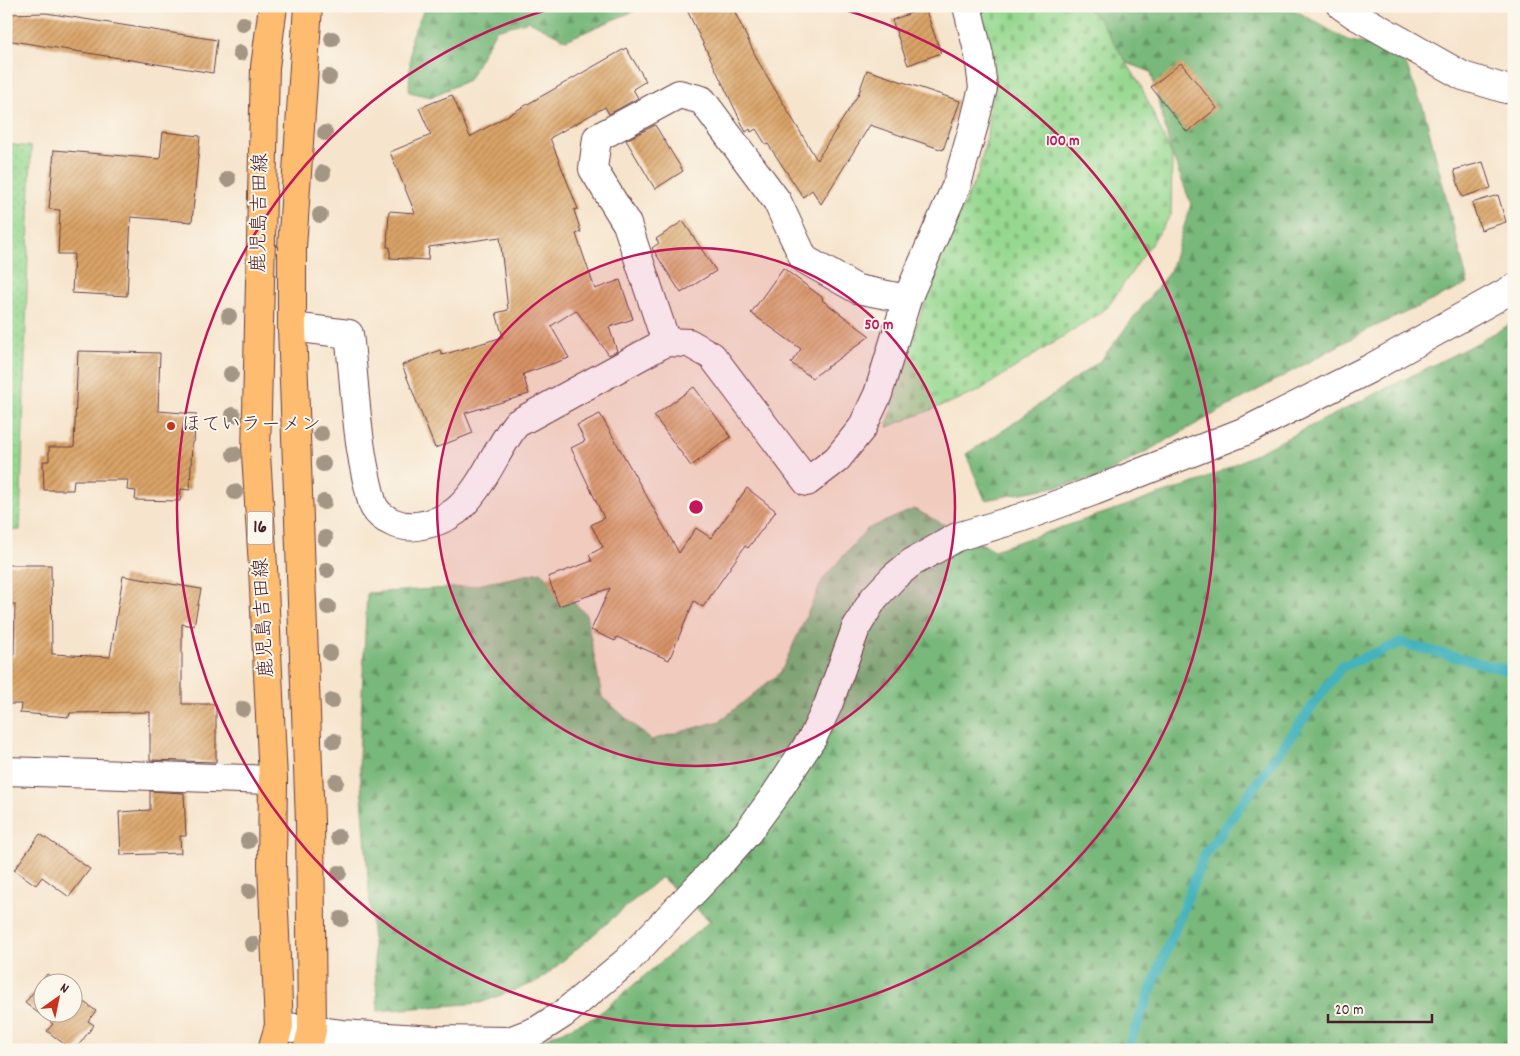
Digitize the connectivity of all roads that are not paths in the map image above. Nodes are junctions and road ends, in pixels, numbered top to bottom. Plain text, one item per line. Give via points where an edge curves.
1 (273, 6) edge
2 (308, 6) edge
3 (967, 6) edge
4 (1342, 6) edge
5 (1514, 89) edge
6 (1514, 288) edge
7 (907, 299) junction
8 (292, 327) junction
9 (666, 342) junction
10 (6, 771) edge
11 (273, 780) junction
12 (276, 1038) edge
13 (309, 1040) edge

1 - 11 main road, 鹿児島吉田線 / 16 via 264,66 256,454
2 - 8 main road, 鹿児島吉田線 / 16 via 292,248
3 - 7 street via 983,88 957,184
4 - 5 street via 1463,76
6 - 13 street via 1369,369 1248,430 1020,518 957,537 894,576 874,598 856,628 813,737 776,796 748,832 627,960 563,1014 538,1030 509,1041
7 - 9 street via 878,394 862,428 837,459 807,482 712,356 689,343
7 - 9 street via 857,289 804,259 777,201 702,100 679,94 597,138 593,168 627,224
8 - 9 street via 349,334 363,463 374,506 397,524 413,526 434,524 468,499 516,424
8 - 13 main road, 鹿児島吉田線 / 16 via 310,822
10 - 11 street
11 - 12 main road, 鹿児島吉田線 / 16
12 - 13 street

